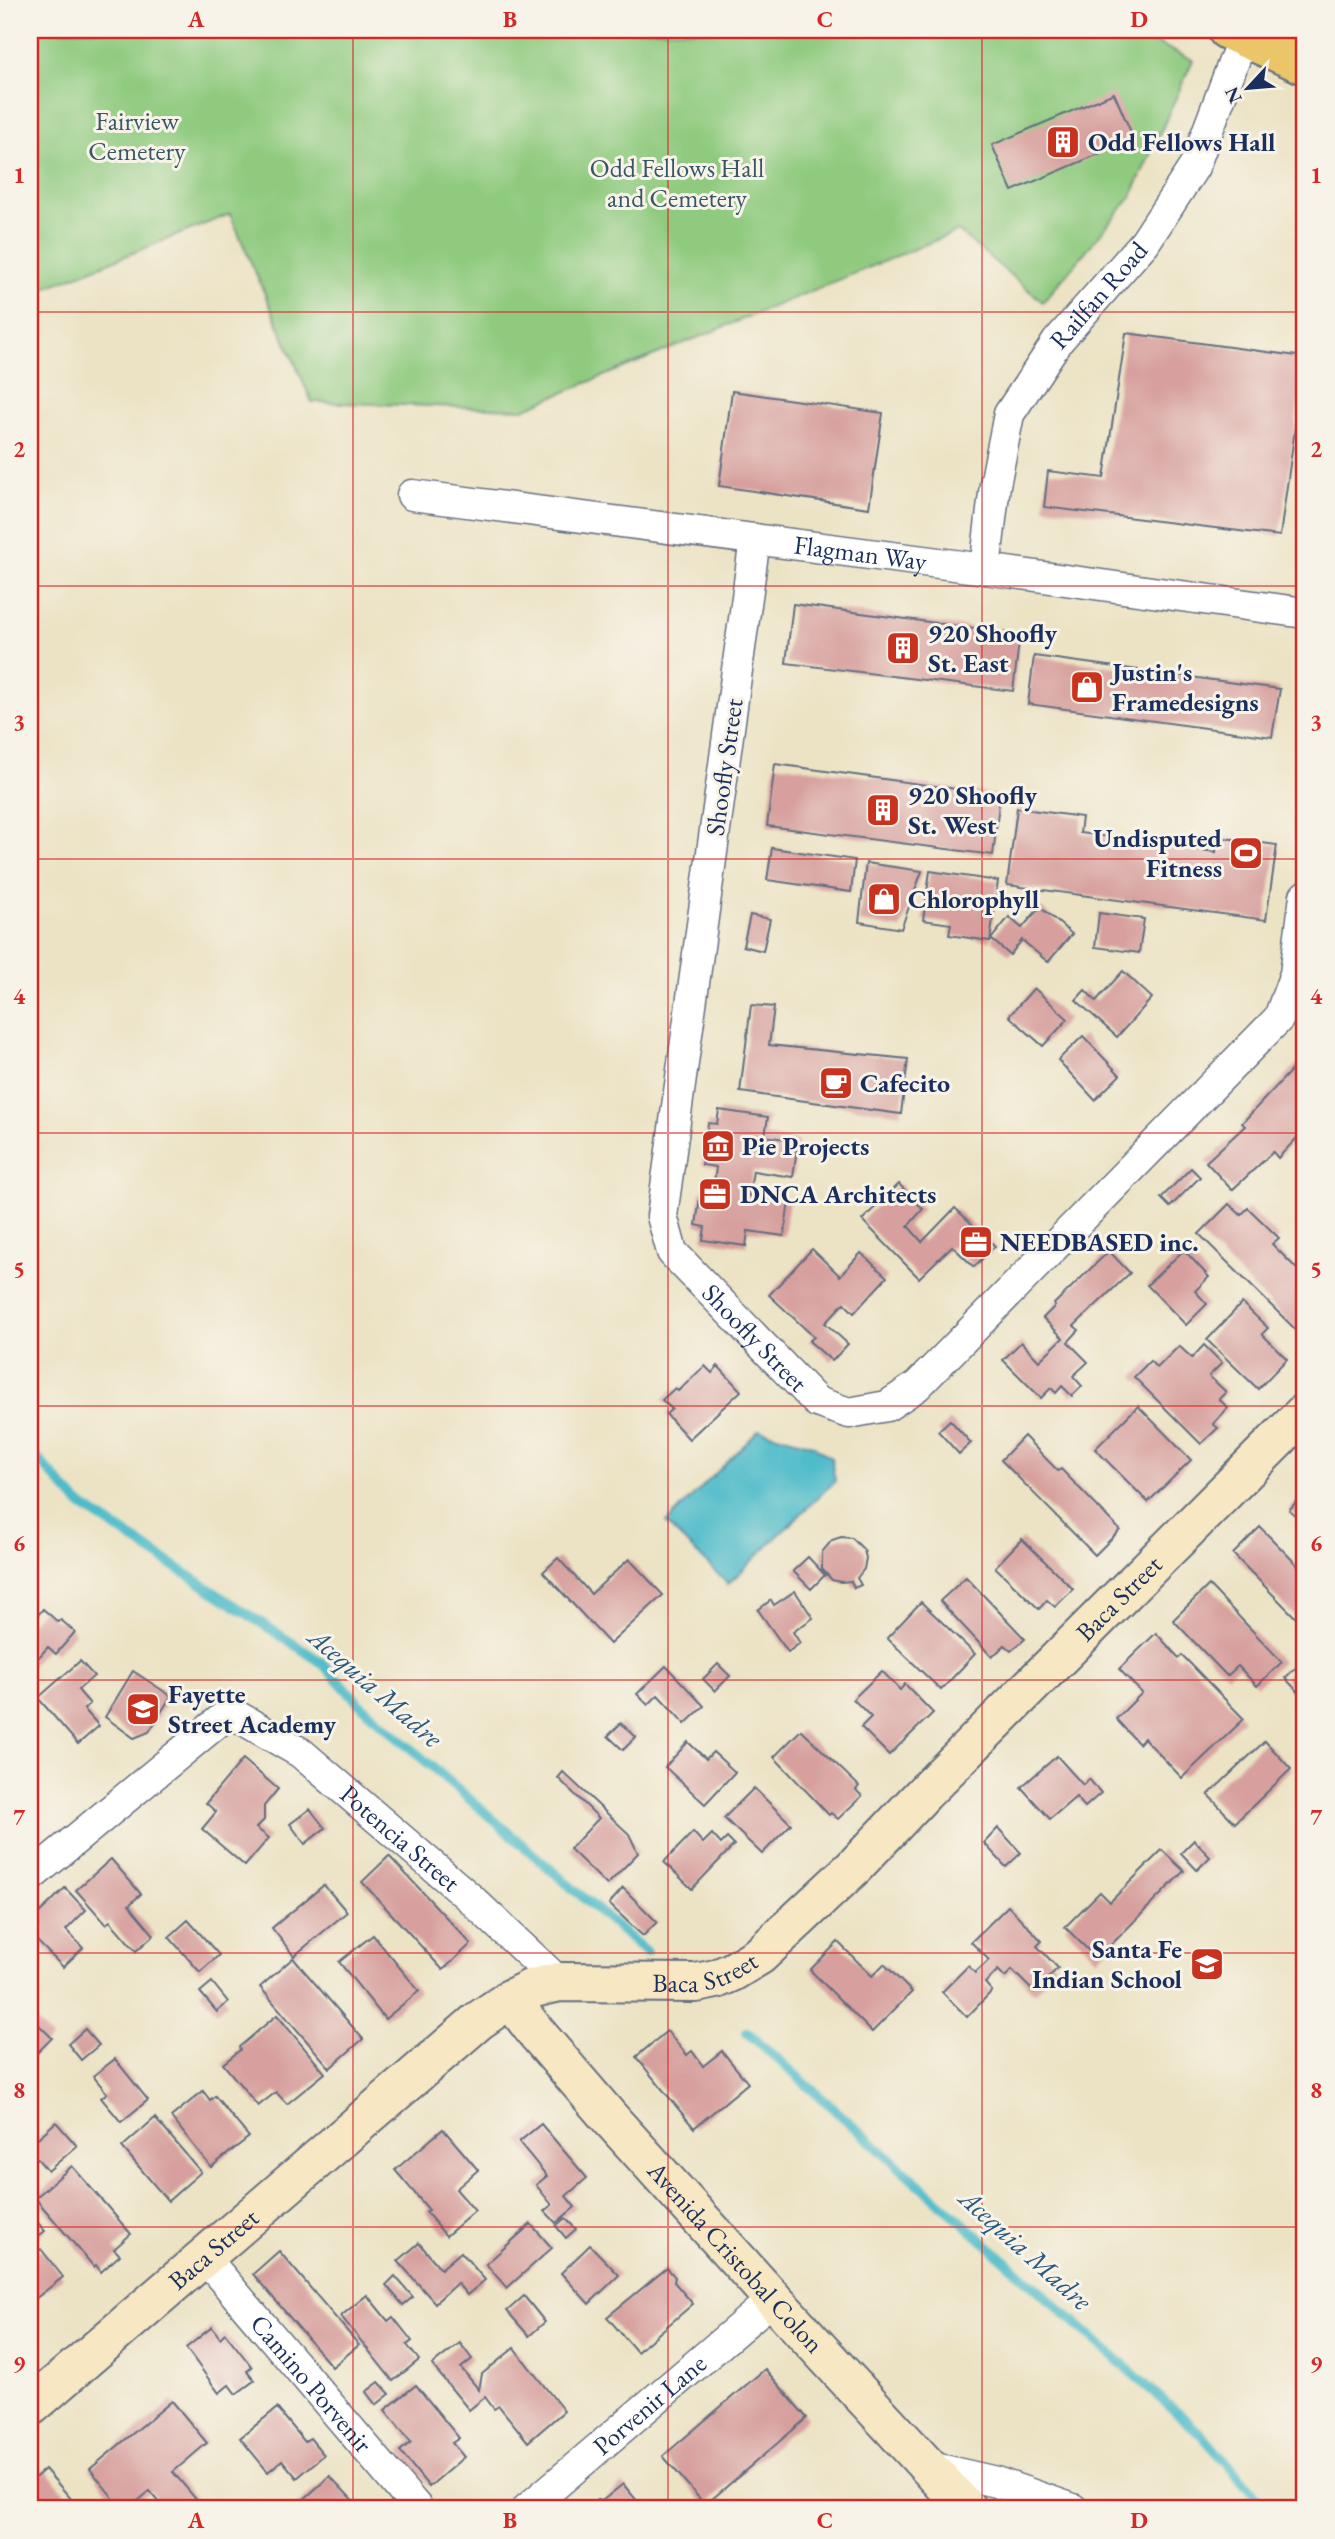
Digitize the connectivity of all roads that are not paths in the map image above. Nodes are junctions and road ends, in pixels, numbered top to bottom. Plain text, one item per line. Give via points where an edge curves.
1 (1237, 32) edge
2 (1305, 65) edge
3 (412, 495) dead end
4 (755, 539) junction
5 (985, 569) junction
6 (1305, 613) edge
7 (1305, 896) edge
8 (1305, 1412) edge
9 (30, 1877) edge
10 (559, 1982) junction
11 (510, 1998) junction
12 (204, 2258) junction
13 (773, 2299) junction
14 (30, 2407) edge
15 (930, 2467) junction
16 (418, 2509) edge
17 (527, 2509) edge
18 (967, 2509) edge
19 (1073, 2509) edge

1 - 2 main road
1 - 5 street, Railfan Road via 1194,167 1145,242 1057,342 1009,414
3 - 4 street, Flagman Way
4 - 5 street, Flagman Way
4 - 7 street, Shoofly Street via 662,1216 672,1252 817,1402 849,1413 887,1406 917,1386 1279,1018 1295,974
5 - 6 street, Flagman Way
8 - 10 street, Baca Street via 760,1955 716,1979 696,1983
9 - 10 street, Potencia Street via 230,1712 300,1753 470,1898
10 - 11 street, Baca Street
11 - 12 street, Baca Street
11 - 13 street, Avenida Cristobal Colon via 607,2115
12 - 14 street, Baca Street
12 - 16 street, Camino Porvenir
13 - 15 street, Avenida Cristobal Colon
13 - 17 street, Porvenir Lane
15 - 18 street, Avenida Cristobal Colon
15 - 19 street

